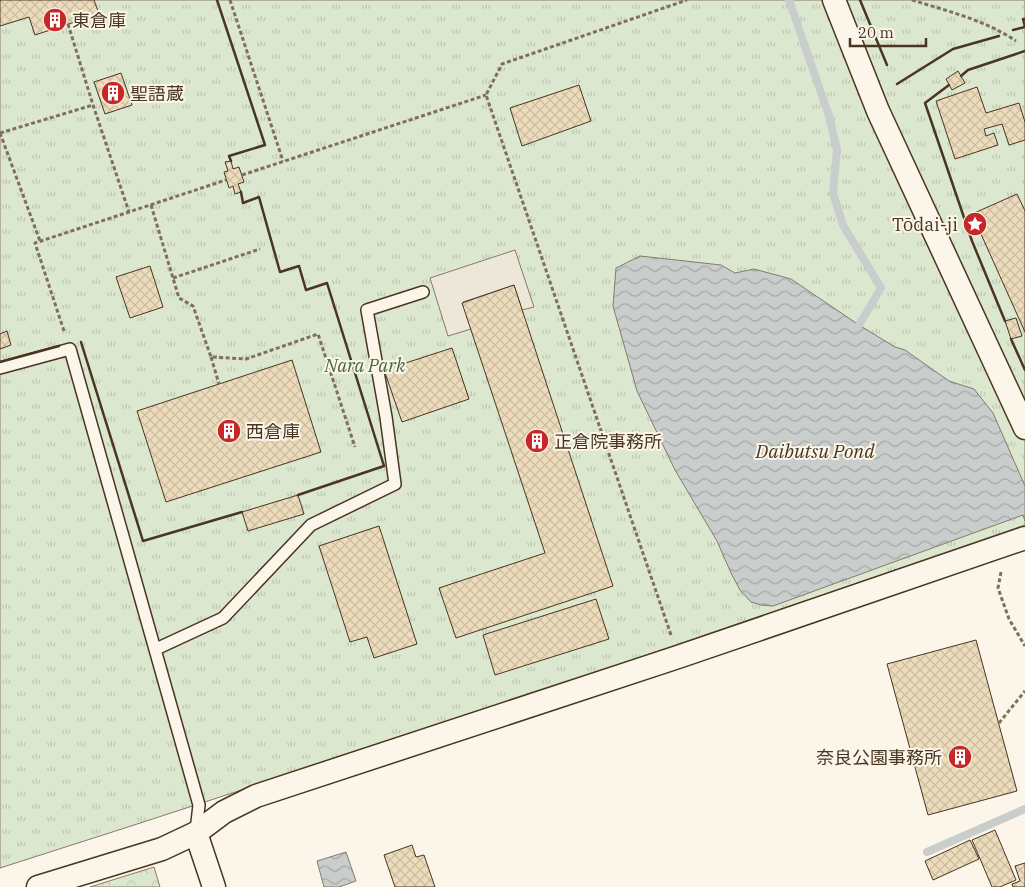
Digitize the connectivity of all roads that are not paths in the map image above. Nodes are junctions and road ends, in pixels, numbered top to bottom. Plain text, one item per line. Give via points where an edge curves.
1 (834, 0) edge
2 (423, 292) dead end
3 (0, 368) edge
4 (1025, 428) edge
5 (1016, 542) edge
6 (156, 649) junction
7 (196, 833) junction
8 (38, 887) edge
9 (214, 887) edge

1 - 4 street via 878,111
2 - 6 lane via 367,310 395,484 311,525 223,618
3 - 6 lane via 70,349
5 - 7 street via 256,796 224,812
6 - 7 lane via 199,804
7 - 8 street via 162,849
7 - 9 street

